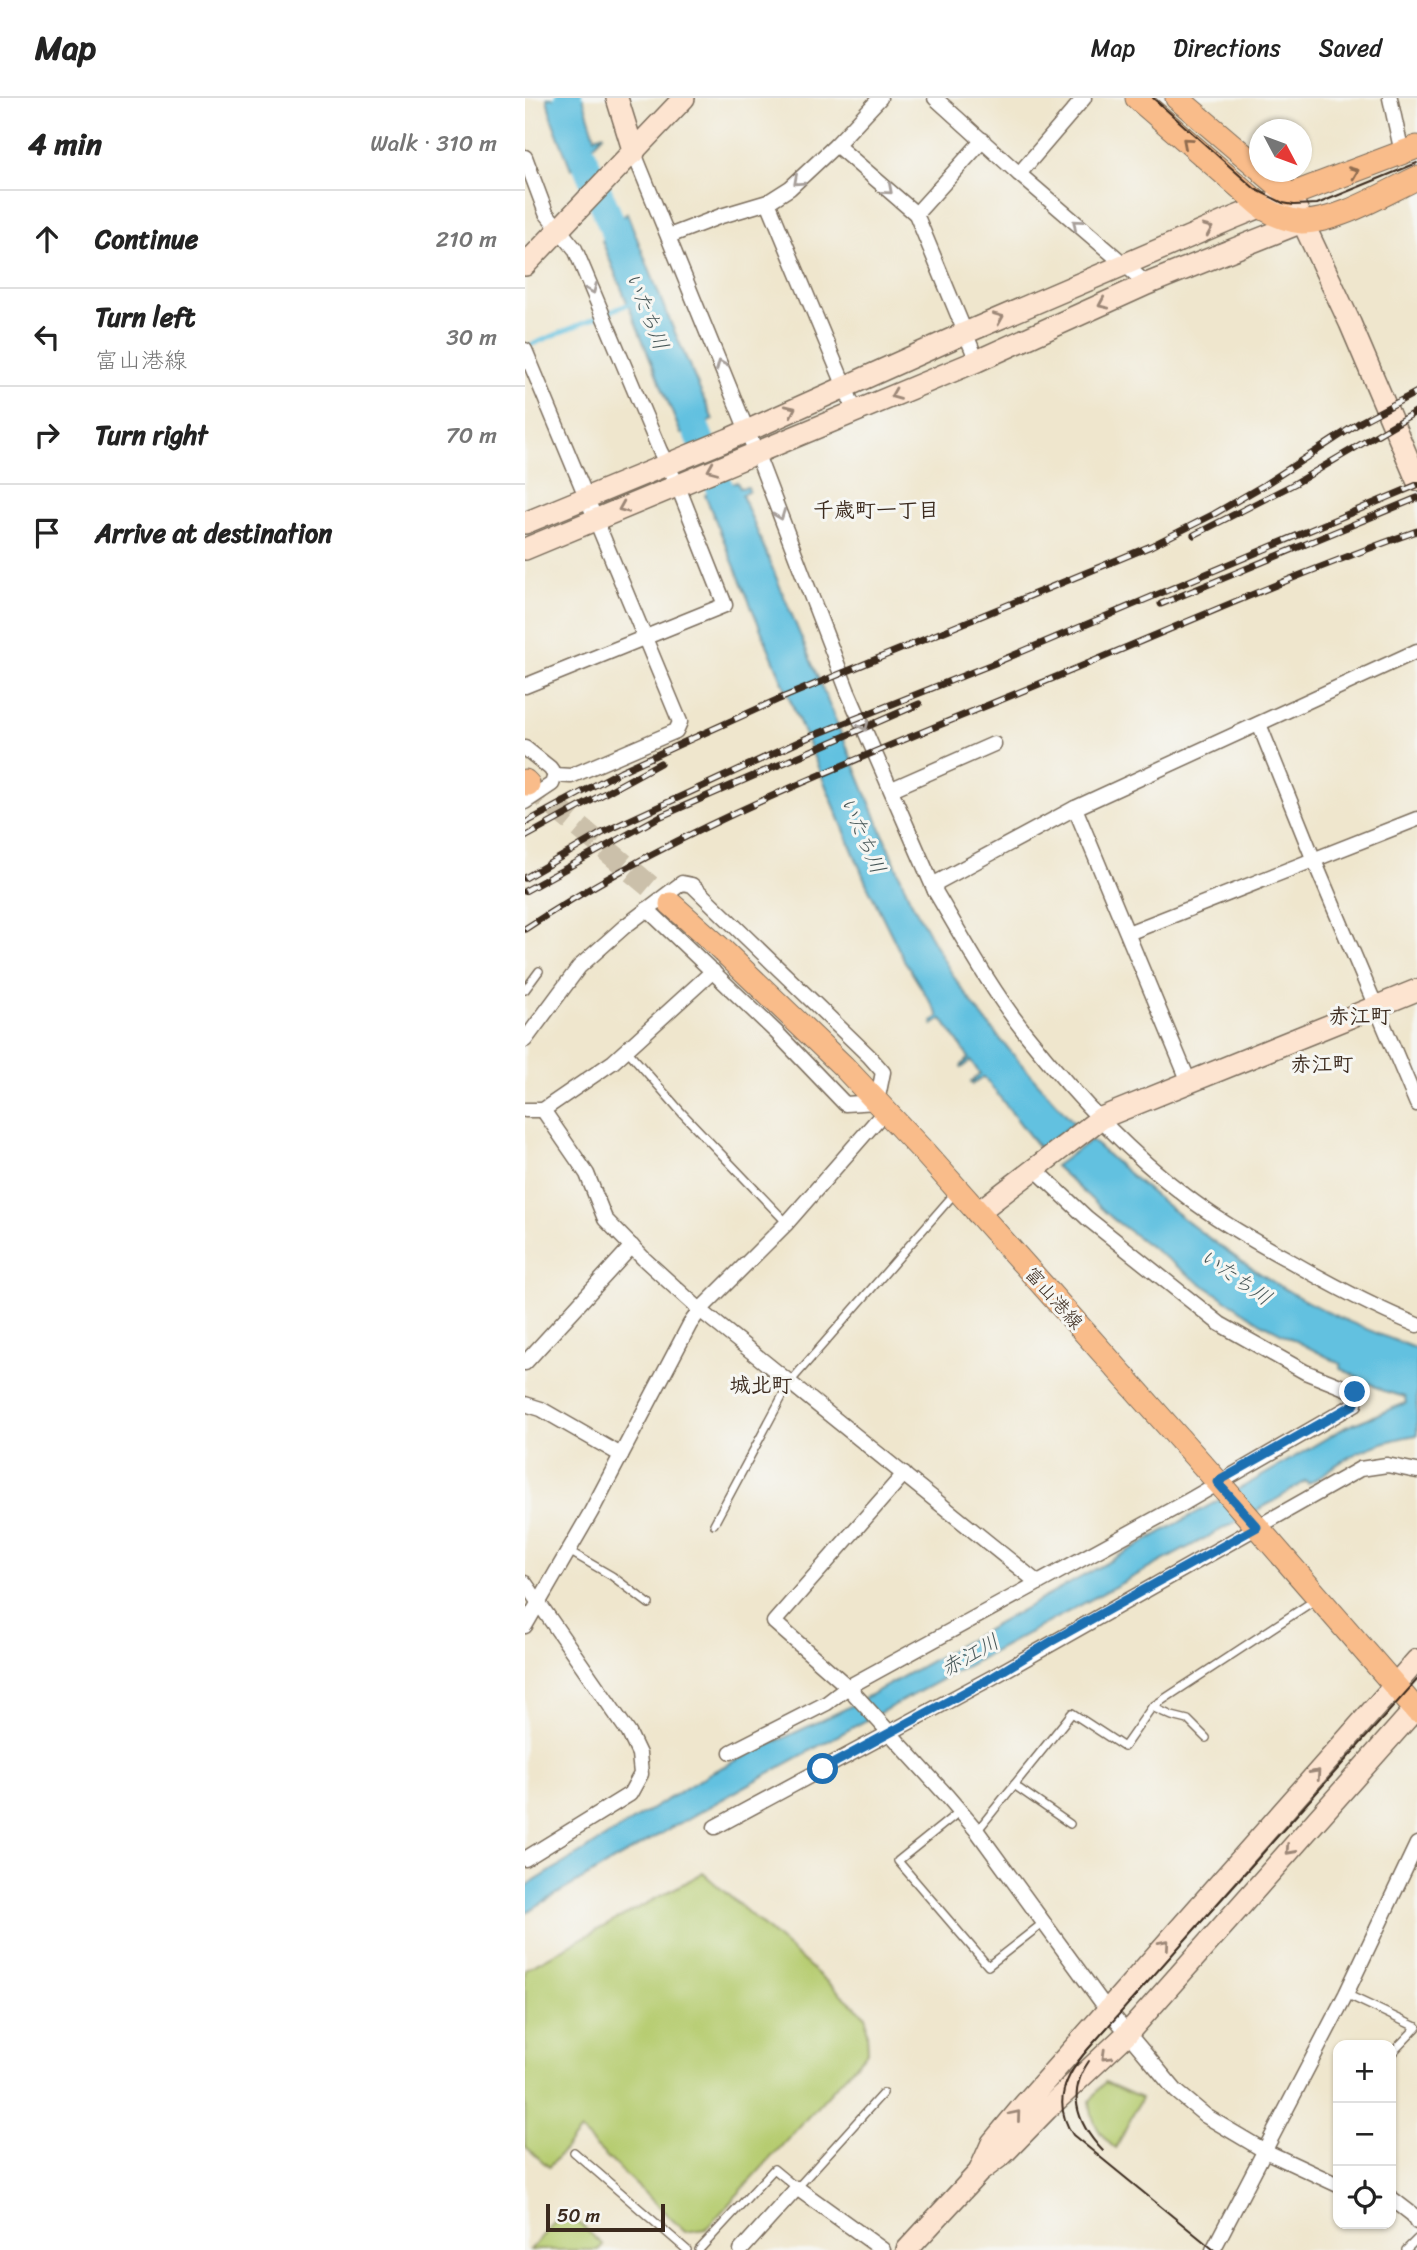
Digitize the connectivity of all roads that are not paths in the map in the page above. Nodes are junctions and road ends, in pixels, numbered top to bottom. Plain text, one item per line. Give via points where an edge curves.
1 (617, 98) edge
2 (684, 98) edge
3 (880, 98) edge
4 (935, 98) edge
5 (1084, 98) edge
6 (1137, 98) edge
7 (1177, 98) edge
8 (1390, 98) edge
9 (983, 140) junction
10 (837, 145) junction
11 (1409, 150) edge
12 (633, 153) junction
13 (525, 157) edge
14 (1249, 160) edge
15 (1019, 174) junction
16 (1417, 178) edge
17 (1275, 182) edge
18 (1290, 195) junction
19 (768, 202) junction
20 (1262, 206) junction
21 (916, 214) junction
22 (1302, 222) junction
23 (565, 224) junction
24 (669, 236) junction
25 (525, 265) edge
26 (1124, 265) junction
27 (1147, 284) junction
28 (965, 333) junction
29 (526, 355) edge
30 (977, 361) junction
31 (844, 385) junction
32 (855, 411) junction
33 (738, 435) junction
34 (747, 455) junction
35 (672, 462) junction
36 (1417, 480) edge
37 (681, 482) junction
38 (587, 496) junction
39 (596, 519) junction
40 (525, 523) edge
41 (525, 549) edge
42 (646, 637) junction
43 (1417, 651) edge
44 (525, 686) edge
45 (1259, 724) junction
46 (994, 744) dead end
47 (525, 748) edge
48 (555, 775) junction
49 (526, 789) edge
50 (892, 789) junction
51 (1075, 808) junction
52 (1417, 819) edge
53 (1313, 858) junction
54 (935, 891) junction
55 (671, 904) tunnel mouth
56 (647, 909) junction
57 (1128, 933) junction
58 (539, 971) dead end
59 (713, 971) junction
60 (525, 990) edge
61 (1417, 990) edge
62 (1377, 1006) junction
63 (525, 1040) edge
64 (627, 1049) junction
65 (1189, 1082) junction
66 (1417, 1104) edge
67 (881, 1106) junction
68 (525, 1110) edge
69 (544, 1110) junction
70 (1094, 1123) junction
71 (1036, 1167) junction
72 (957, 1190) junction
73 (977, 1213) junction
74 (787, 1223) junction
75 (632, 1246) junction
76 (700, 1310) junction
77 (1417, 1325) edge
78 (525, 1363) edge
79 (790, 1382) junction
80 (525, 1404) edge
81 (621, 1455) junction
82 (1417, 1471) edge
83 (904, 1474) junction
84 (1221, 1486) junction
85 (714, 1524) dead end
86 (1254, 1524) junction
87 (569, 1551) junction
88 (525, 1583) edge
89 (1038, 1583) junction
90 (1319, 1598) junction
91 (538, 1603) junction
92 (649, 1604) dead end
93 (525, 1626) edge
94 (1417, 1660) edge
95 (1396, 1686) junction
96 (851, 1691) junction
97 (1152, 1707) junction
98 (1416, 1709) edge
99 (884, 1727) junction
100 (1206, 1738) dead end
101 (731, 1752) dead end
102 (1014, 1785) junction
103 (960, 1811) junction
104 (1069, 1824) dead end
105 (715, 1827) dead end
106 (977, 1831) junction
107 (1417, 1844) edge
108 (525, 1860) edge
109 (1043, 1923) junction
110 (1346, 1994) junction
111 (1108, 2009) junction
112 (1417, 2027) edge
113 (1127, 2034) junction
114 (1396, 2049) edge
115 (883, 2093) dead end
116 (1265, 2151) junction
117 (574, 2152) dead end
118 (979, 2172) junction
119 (1333, 2183) edge
120 (797, 2188) junction
121 (1396, 2202) edge
122 (1417, 2222) edge
123 (1417, 2239) edge
124 (687, 2250) edge
125 (699, 2250) edge
126 (741, 2250) edge
127 (883, 2250) edge
128 (907, 2250) edge
129 (1213, 2250) edge
130 (1406, 2250) edge

1 - 12 street
2 - 12 street
3 - 10 street
4 - 9 street
5 - 15 street
20 -> 6 main road
7 - 14 main road
8 - 11 street
9 - 15 street
9 - 21 street
10 -> 19 street
10 -> 21 street
18 -> 11 main road
12 - 23 street
12 - 24 street
13 - 23 street via 546,213
26 -> 15 street
16 - 22 main road via 1341,213
17 - 18 main road
18 - 20 street
18 - 22 street
19 - 24 street
19 - 31 street
20 - 22 main road
26 -> 20 street
21 - 28 street
22 - 27 street
22 - 36 street
23 - 25 street
23 -> 35 street
33 -> 24 street
26 - 27 street
28 -> 26 street
27 -> 30 street
28 - 30 street
28 - 31 street
29 - 38 street
30 -> 32 street
31 - 32 street
33 -> 31 street
32 - 34 street
33 - 34 street
33 - 35 street
34 -> 37 street
34 -> 50 street
35 - 37 street
35 - 38 street
37 -> 39 street
37 - 42 street via 725,605
38 - 39 street
38 - 40 street
39 - 41 street
39 - 42 street
42 - 44 street
42 - 48 street via 680,722 675,731 571,776
43 - 45 street
45 - 51 street
45 - 53 street
46 - 50 street
47 - 48 street
48 - 49 street via 552,784
50 - 54 street
51 - 54 street via 936,883
51 - 57 street
52 - 53 street
53 - 57 street
53 - 62 street
54 - 70 street via 981,970
55 - 67 main road, 富山港線
56 - 59 street
56 - 63 street via 579,967
56 - 67 street via 682,883 692,885 883,1072
57 - 65 street
58 - 60 lane
59 - 64 street
59 - 67 street via 845,1104
61 - 62 street
62 - 65 street
62 - 66 street
64 - 69 street
64 - 74 lane
65 - 70 street
67 - 72 main road, 富山港線
67 - 74 street
68 - 69 street
69 - 75 street via 587,1174 605,1219
70 - 71 street
70 - 77 street via 1112,1131 1184,1195 1228,1226 1359,1299
71 - 73 street
71 - 84 street via 1096,1225 1220,1324 1305,1372 1355,1392 1355,1404
72 - 73 main road, 富山港線
72 - 79 lane
73 - 84 main road, 富山港線
74 - 76 street
75 - 76 street
75 - 78 street
76 - 79 street
76 - 81 street
79 - 83 street
79 - 85 lane
80 - 81 street
81 - 87 street
82 - 86 street via 1387,1465 1360,1469
83 - 89 street
83 - 96 street via 774,1622
84 - 86 main road, 富山港線
84 - 89 street
86 - 90 main road, 富山港線
86 - 99 street via 991,1678
87 - 91 street
87 - 92 lane
88 - 91 street
89 - 96 street
90 - 95 main road, 富山港線
90 - 97 lane
91 - 93 street
91 - 108 street via 629,1733 642,1774 630,1794
94 - 95 street
95 - 98 main road, 富山港線
111 -> 95 street
96 - 99 street
96 - 101 street
97 - 100 lane via 1188,1720
97 - 102 lane via 1124,1747 1072,1713
98 -> 113 street
99 - 103 street
99 - 105 street
102 - 104 lane
102 - 106 lane
103 - 106 street
103 - 109 lane via 898,1861 988,1966
106 - 109 street
107 - 110 street
109 - 111 street
110 - 112 lane
110 - 116 street
111 - 113 street
118 -> 111 street via 992,2143
112 - 114 lane
113 - 116 street via 1177,2091 1206,2116
113 -> 118 street
115 - 120 lane
116 - 119 street
116 - 129 street
117 - 124 lane
118 - 128 street
120 - 125 lane via 774,2169
120 - 126 street
120 - 127 street
121 - 122 street
123 - 130 lane

